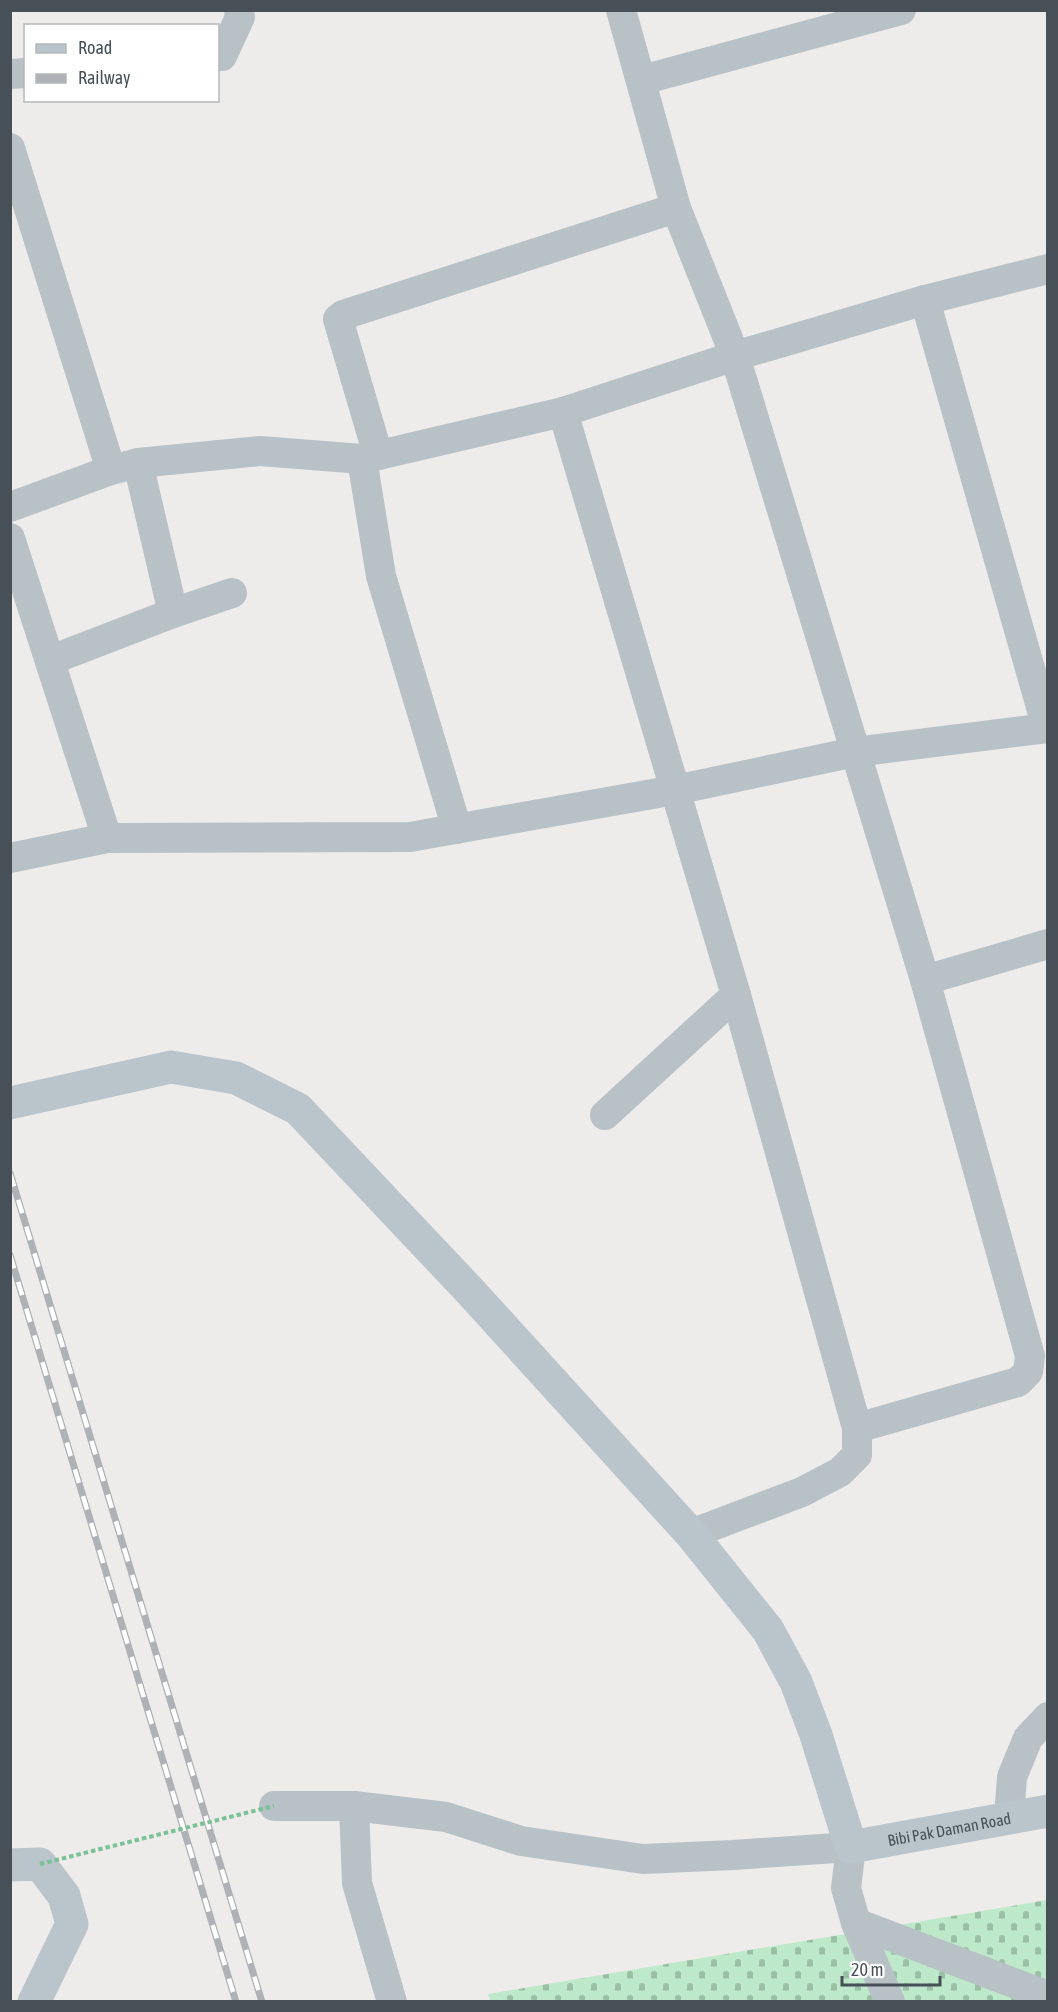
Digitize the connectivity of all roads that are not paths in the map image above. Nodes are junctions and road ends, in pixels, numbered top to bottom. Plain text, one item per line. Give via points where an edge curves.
1 (239, 10) edge
2 (621, 10) edge
3 (902, 10) edge
4 (219, 56) edge
5 (642, 80) junction
6 (10, 148) edge
7 (676, 208) junction
8 (1047, 269) edge
9 (925, 300) junction
10 (735, 356) junction
11 (563, 412) junction
12 (370, 457) junction
13 (124, 466) junction
14 (10, 507) edge
15 (10, 538) edge
16 (232, 593) dead end
17 (173, 613) junction
18 (51, 660) junction
19 (1047, 728) edge
20 (855, 752) junction
21 (675, 790) junction
22 (457, 829) junction
23 (108, 838) junction
24 (10, 858) edge
25 (1047, 944) edge
26 (925, 980) junction
27 (736, 995) junction
28 (10, 1103) edge
29 (604, 1115) dead end
30 (857, 1428) junction
31 (692, 1534) junction
32 (1047, 1717) edge
33 (274, 1806) road end
34 (354, 1806) junction
35 (1047, 1811) edge
36 (1009, 1817) junction
37 (851, 1847) junction
38 (25, 1865) edge
39 (856, 1923) junction
40 (1047, 1996) edge
41 (34, 2001) edge
42 (392, 2001) edge
43 (890, 2001) edge

1 - 4 street via 240,18
2 - 5 street
3 - 5 street
5 - 7 street
6 - 13 street
7 - 10 street
7 - 12 street via 338,319
8 - 9 street
9 - 10 street
9 - 19 street
10 - 11 street
10 - 20 street
11 - 12 street
11 - 21 street
12 - 13 street via 260,451
12 - 22 street via 381,576
13 - 14 street
13 - 17 street
15 - 18 street
16 - 17 street
17 - 18 street
18 - 23 street
19 - 20 street
20 - 21 street
20 - 26 street
21 - 22 street
21 - 27 street
22 - 23 street via 410,837
23 - 24 street
25 - 26 street
26 - 30 street via 1030,1356 1028,1372 1018,1382
27 - 29 street
27 - 30 street
28 - 31 street via 171,1067 236,1078 298,1109
30 - 31 street via 857,1455 840,1472 802,1492
31 - 37 street via 768,1630 796,1682
32 - 36 street via 1028,1738 1012,1777
33 - 34 street
34 - 37 street via 446,1817 521,1840 643,1858
34 - 42 street via 357,1883
35 - 36 street, Bibi Pak Daman Road
36 - 37 street, Bibi Pak Daman Road
37 - 39 street via 846,1888
38 - 41 street via 64,1896 72,1924
39 - 40 street
39 - 43 street

